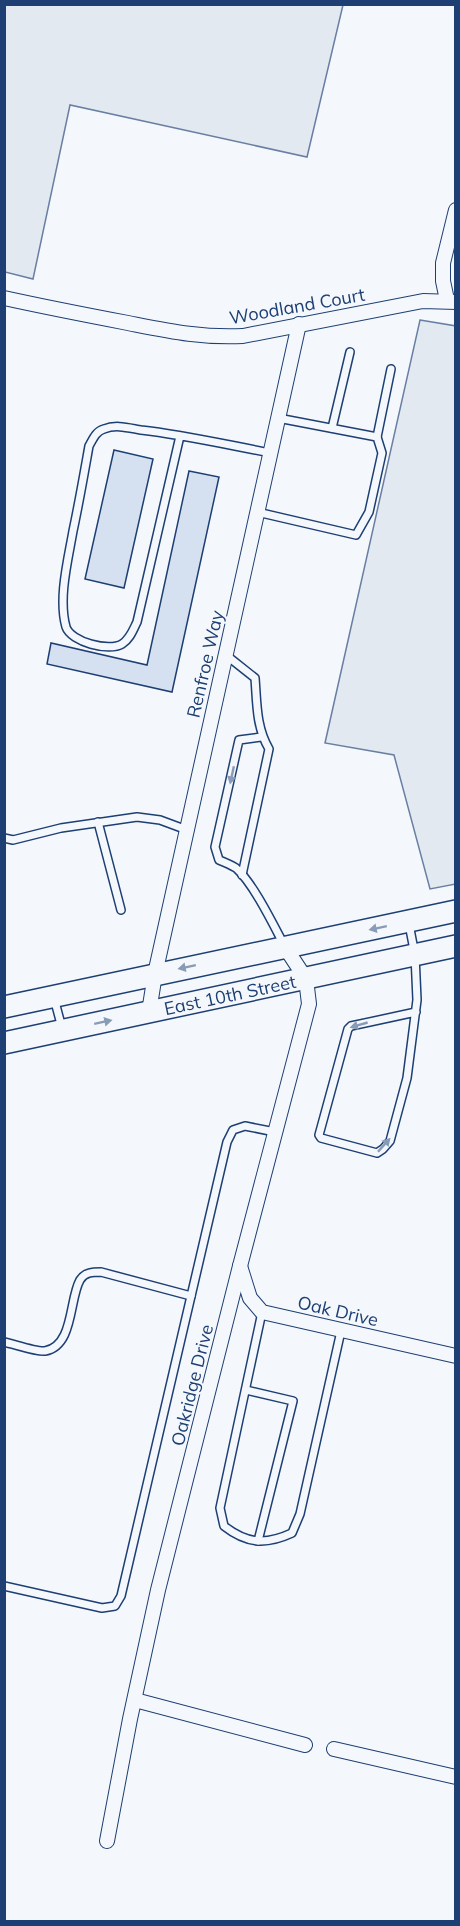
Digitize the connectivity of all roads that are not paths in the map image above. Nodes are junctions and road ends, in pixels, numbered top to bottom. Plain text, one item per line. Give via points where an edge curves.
1 (456, 210) edge
2 (4, 298) edge
3 (451, 301) edge
4 (299, 324) junction
5 (350, 352) dead end
6 (391, 369) dead end
7 (278, 418) junction
8 (332, 428) junction
9 (180, 436) junction
10 (377, 437) junction
11 (271, 453) junction
12 (257, 513) junction
13 (226, 655) junction
14 (261, 737) junction
15 (98, 822) junction
16 (187, 830) junction
17 (4, 838) edge
18 (242, 875) junction
19 (121, 910) dead end
20 (456, 911) edge
21 (408, 921) junction
22 (456, 946) edge
23 (285, 947) junction
24 (415, 955) junction
25 (155, 974) junction
26 (306, 979) junction
27 (54, 996) junction
28 (4, 1007) edge
29 (149, 1012) junction
30 (416, 1012) junction
31 (62, 1031) junction
32 (4, 1043) edge
33 (275, 1132) junction
34 (240, 1266) junction
35 (191, 1296) junction
36 (262, 1312) junction
37 (340, 1331) junction
38 (4, 1342) edge
39 (456, 1356) edge
40 (246, 1390) junction
41 (258, 1541) junction
42 (4, 1586) edge
43 (135, 1701) junction
44 (305, 1745) dead end
45 (334, 1749) dead end
46 (456, 1777) edge
47 (107, 1841) dead end

1 - 3 street via 443,263 443,281
2 - 4 street, Woodland Court via 192,336 243,336
3 - 4 street, Woodland Court via 423,301
4 - 7 street, Renfroe Way
5 - 8 lane
6 - 10 lane
7 - 8 lane
7 - 11 street, Renfroe Way
8 - 10 lane
9 - 9 lane via 116,426 102,429 89,446 64,581 67,629 81,642 113,647 131,635
9 - 11 lane
10 - 12 lane via 382,453 369,512 356,535
11 - 12 street, Renfroe Way
12 - 13 street, Renfroe Way
13 - 14 lane via 255,678
13 - 16 street, Renfroe Way
14 - 18 lane via 269,749
14 -> 18 lane via 239,740 215,847 219,860
15 - 16 lane via 137,817
15 - 17 lane via 13,840
15 - 19 lane
16 - 25 street, Renfroe Way
18 - 23 lane
20 - 21 main road, East 10th Street
21 -> 23 main road, East 10th Street
21 - 24 lane
22 - 24 main road, East 10th Street
23 -> 25 main road, East 10th Street
23 - 26 street, Oakridge Drive
24 - 26 main road, East 10th Street
24 - 30 lane
25 - 27 main road, East 10th Street
25 - 29 street, Renfroe Way
26 - 29 main road, East 10th Street
26 - 33 street, Oakridge Drive via 309,1004
27 - 28 main road, East 10th Street
27 - 31 lane
31 -> 29 main road, East 10th Street
30 -> 30 lane via 348,1029 321,1138 376,1153 390,1141 405,1093
31 - 32 main road, East 10th Street
33 - 34 street, Oakridge Drive
33 - 35 lane via 245,1126 232,1130
34 - 36 street via 250,1298
34 - 43 street, Oakridge Drive via 158,1590
35 - 38 lane via 90,1272 81,1279 65,1336 57,1346 44,1351
35 - 42 lane via 121,1596 115,1606 102,1608
36 - 37 street, Oak Drive
36 - 40 lane
37 - 39 street, Oak Drive
37 - 41 lane via 300,1514 292,1533 275,1541
40 - 41 lane via 220,1508 224,1526
40 - 41 lane via 293,1401
43 - 44 street
43 - 47 street, Oakridge Drive
45 - 46 street

